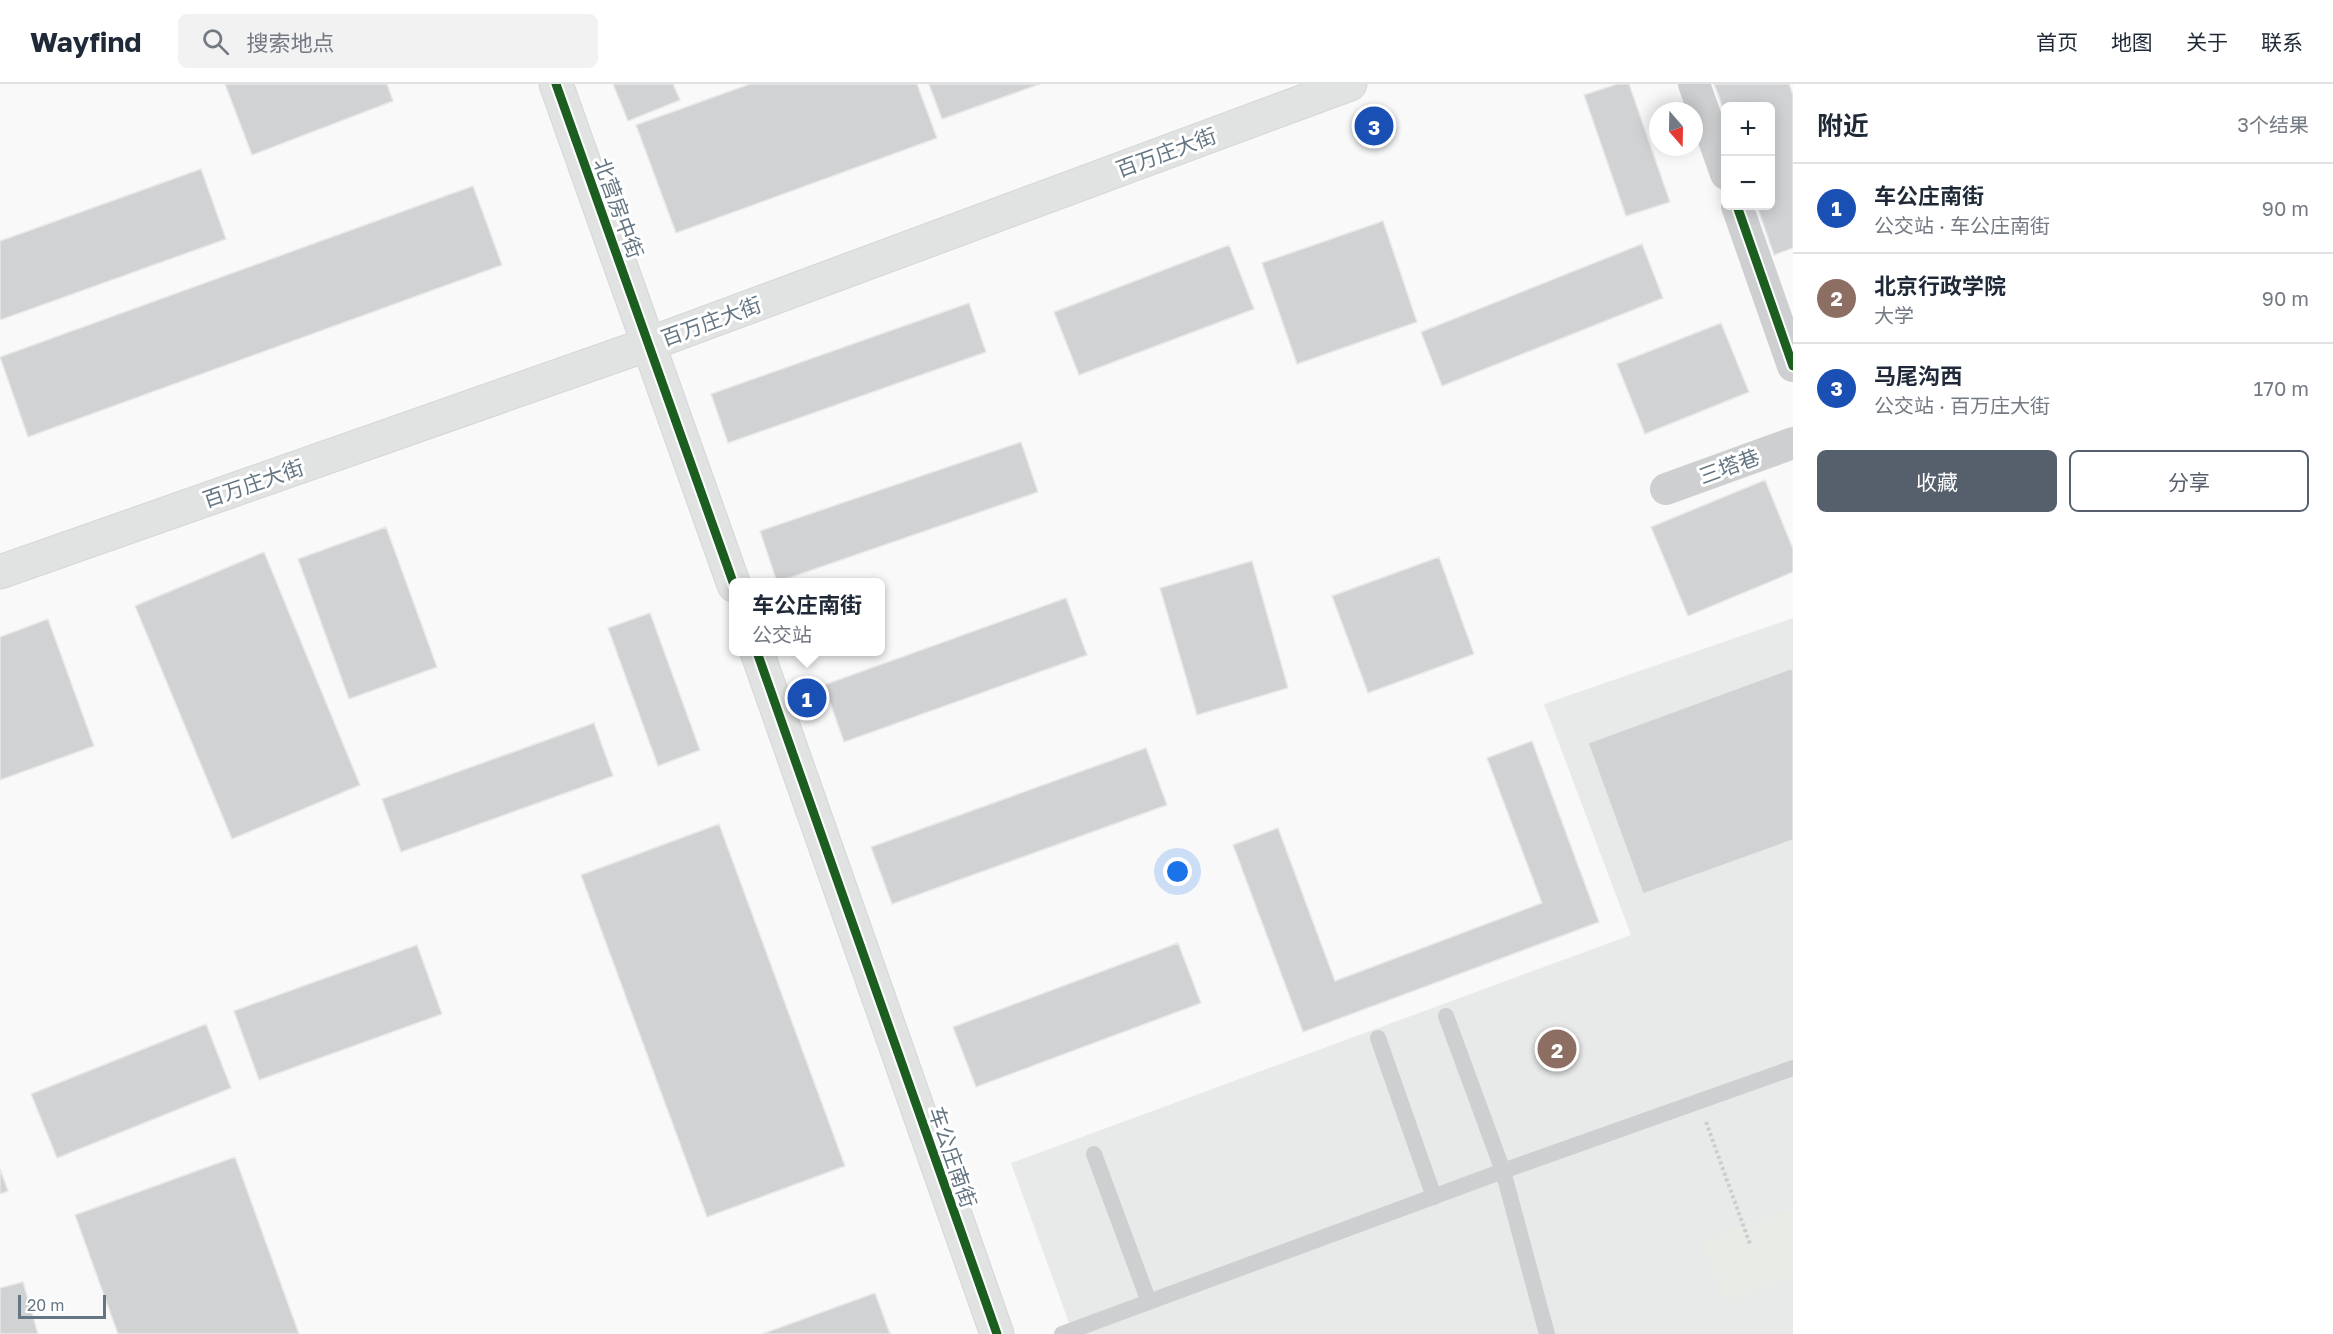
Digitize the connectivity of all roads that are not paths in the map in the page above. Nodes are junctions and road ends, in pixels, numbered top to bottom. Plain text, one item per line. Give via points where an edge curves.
1 (556, 84) edge
2 (1350, 84) edge
3 (1694, 84) edge
4 (1721, 162) edge
5 (1738, 210) edge
6 (649, 344) junction
7 (1791, 352) edge
8 (1793, 443) edge
9 (1666, 489) dead end
10 (0, 572) edge
11 (732, 578) edge
12 (759, 656) edge
13 (1446, 1016) dead end
14 (1378, 1038) dead end
15 (1793, 1068) edge
16 (1094, 1154) dead end
17 (1503, 1171) junction
18 (1434, 1197) junction
19 (1149, 1302) junction
20 (997, 1334) edge
21 (1062, 1334) edge
22 (1546, 1334) edge

1 - 6 main road, 北营房中街
2 - 6 main road, 百万庄大街
3 - 4 street
5 - 7 street
6 - 10 main road, 百万庄大街
6 - 11 main road
8 - 9 street, 三塔巷
12 - 20 main road, 车公庄南街
13 - 17 lane
14 - 18 lane
15 - 17 lane
16 - 19 lane
17 - 18 lane
17 - 22 lane
18 - 19 lane
19 - 21 lane

